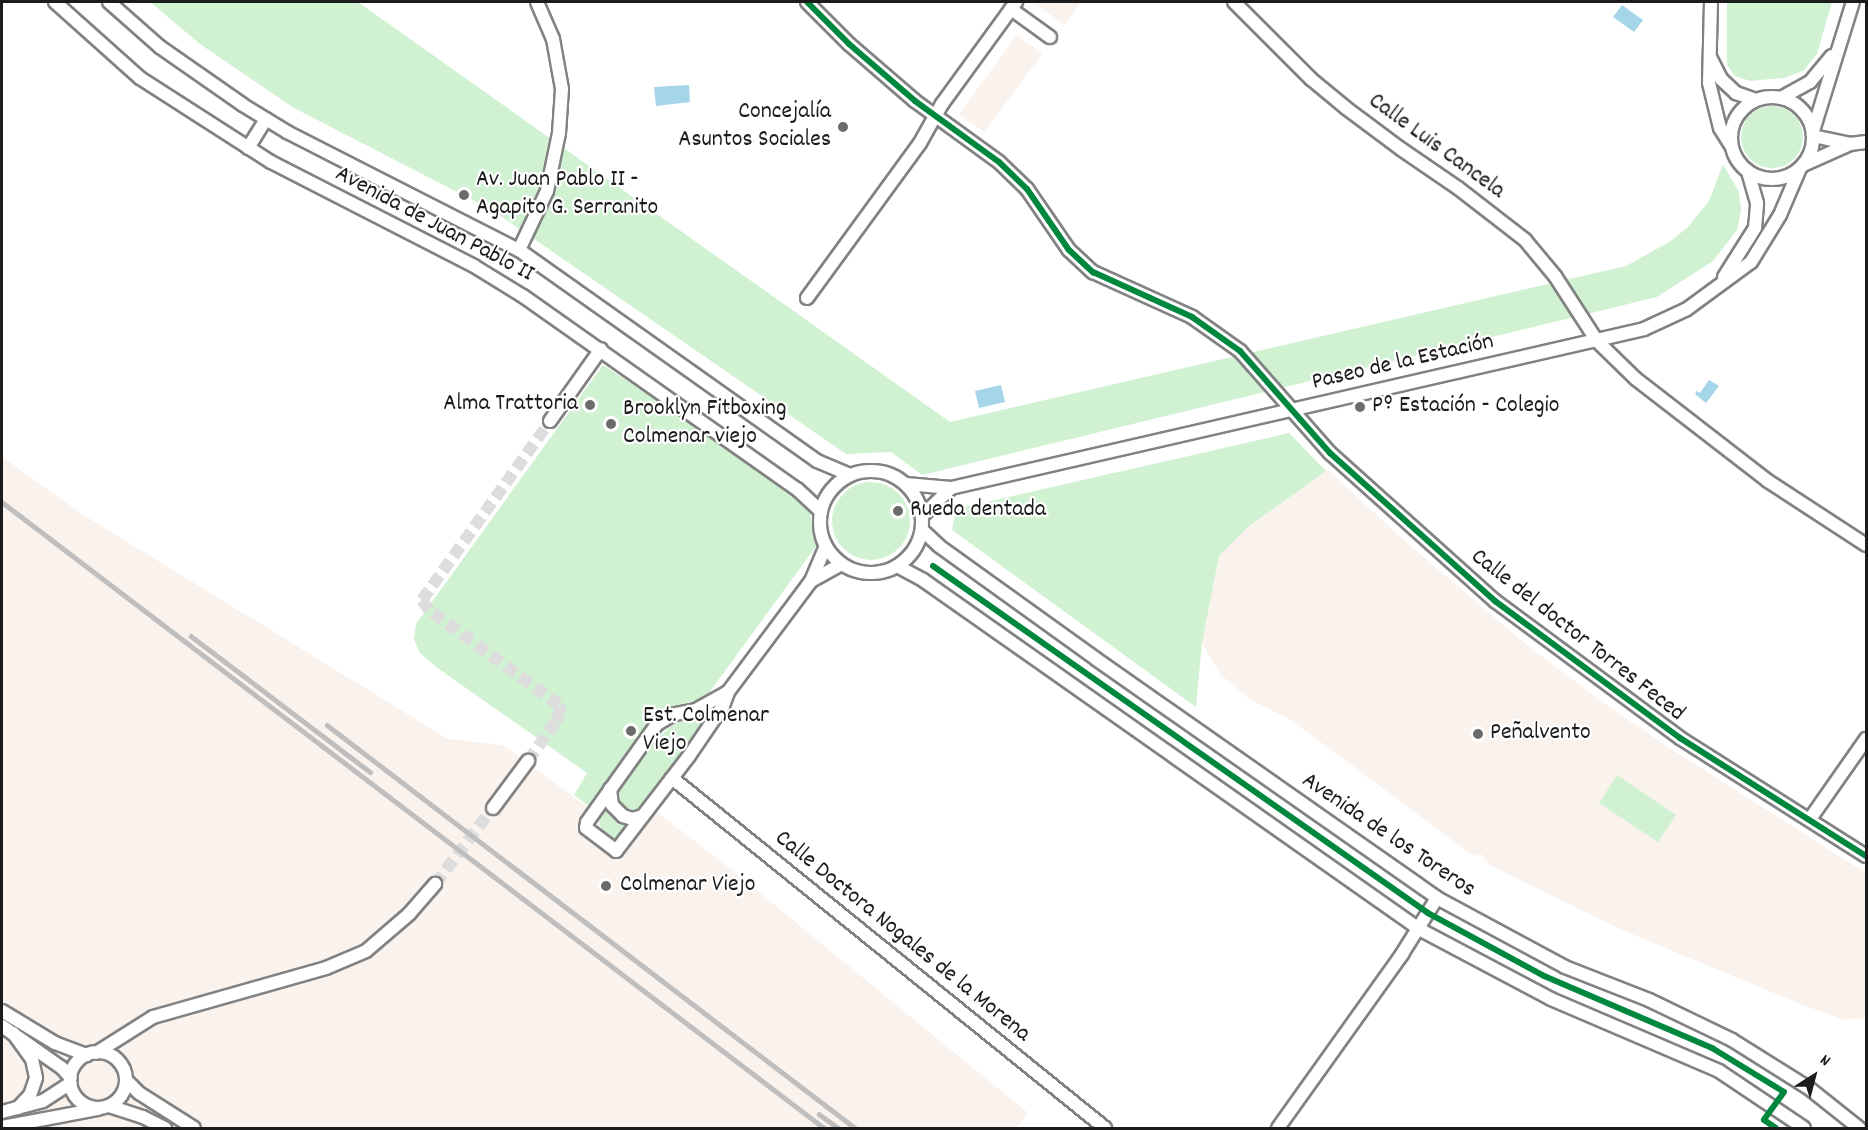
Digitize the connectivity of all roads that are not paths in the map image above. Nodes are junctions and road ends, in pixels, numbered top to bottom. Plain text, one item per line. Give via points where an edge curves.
1 (55, 2) edge
2 (109, 2) edge
3 (537, 2) edge
4 (807, 2) edge
5 (1234, 2) edge
6 (1711, 2) edge
7 (1853, 2) edge
8 (1013, 5) edge
9 (1050, 37) dead end
10 (1839, 48) junction
11 (1709, 55) junction
12 (1781, 98) junction
13 (1756, 100) junction
14 (935, 116) junction
15 (266, 118) junction
16 (1813, 134) junction
17 (1866, 142) edge
18 (1850, 144) junction
19 (248, 148) junction
20 (1732, 148) junction
21 (1801, 167) junction
22 (1748, 171) junction
23 (519, 250) junction
24 (1715, 290) junction
25 (807, 298) dead end
26 (1598, 340) junction
27 (601, 349) junction
28 (1293, 410) junction
29 (550, 421) tunnel mouth
30 (850, 475) junction
31 (906, 484) junction
32 (951, 488) junction
33 (821, 511) junction
34 (922, 516) junction
35 (922, 530) junction
36 (1866, 545) edge
37 (826, 546) junction
38 (842, 564) junction
39 (897, 566) junction
40 (811, 581) junction
41 (728, 692) junction
42 (1866, 739) edge
43 (528, 761) tunnel mouth
44 (672, 778) junction
45 (610, 789) junction
46 (493, 808) tunnel mouth
47 (643, 816) junction
48 (1810, 819) junction
49 (1866, 856) edge
50 (435, 884) tunnel mouth
51 (1437, 898) junction
52 (1419, 929) junction
53 (2, 1011) edge
54 (2, 1026) edge
55 (13, 1033) junction
56 (126, 1034) junction
57 (92, 1054) junction
58 (117, 1061) junction
59 (126, 1080) junction
60 (71, 1081) junction
61 (105, 1107) junction
62 (18, 1108) junction
63 (2, 1112) edge
64 (2, 1127) edge
65 (165, 1128) edge
66 (194, 1128) edge
67 (1105, 1128) edge
68 (1278, 1128) edge
69 (1804, 1128) edge
70 (1859, 1128) edge

1 - 19 street, Avenida de Juan Pablo II via 140,78
2 - 15 street, Avenida de Juan Pablo II via 160,47
3 - 23 street via 553,39 562,89 559,133 547,191
4 - 14 street, Calle del doctor Torres Feced via 849,44
5 - 26 street, Calle Luis Cancela via 1346,108 1525,240 1555,276
6 - 11 street
7 - 10 street
8 - 9 street
8 - 14 street
10 - 12 street via 1810,82
10 - 16 street
11 - 13 street via 1721,79 1736,93
11 - 20 street via 1708,83 1720,128
12 - 13 street
12 - 16 street via 1805,114
13 - 20 street via 1738,115 1731,136
14 - 25 street via 920,143
14 - 28 street, Calle del doctor Torres Feced via 999,162 1027,189 1069,250 1093,272 1192,317 1222,337 1257,368
15 - 19 street
15 - 23 street, Avenida de Juan Pablo II
16 - 18 street
16 - 21 street via 1808,157
17 - 18 street
18 - 21 street
19 - 27 street, Avenida de Juan Pablo II via 474,266
20 - 22 street
21 - 22 street via 1773,179
21 - 24 street, Paseo de la Estación via 1780,215 1751,262
22 - 24 street, Paseo de la Estación via 1757,203 1755,228
23 - 30 street, Avenida de Juan Pablo II via 817,461
24 - 26 street, Paseo de la Estación via 1687,309 1644,329
26 - 28 street, Paseo de la Estación
26 - 36 street via 1636,379 1768,481
27 - 29 street
27 - 33 street, Avenida de Juan Pablo II via 797,489
28 - 32 street, Paseo de la Estación
28 - 48 street, Calle del doctor Torres Feced via 1330,453 1495,601 1680,738
30 - 31 street via 879,471
30 - 33 street via 834,486
31 - 32 street, Paseo de la Estación
31 - 34 street
32 - 34 street
33 - 37 street
34 - 35 street
35 - 39 street via 916,547
35 - 51 street, Avenida de los Toreros via 1096,659
37 - 38 street
37 - 40 street
38 - 39 street via 875,573
38 - 40 street
39 - 52 street via 923,580
40 - 41 street
41 - 44 street via 723,706
41 - 45 street via 657,724
42 - 48 street
43 - 46 street
44 - 47 street
44 - 67 street, Calle Doctora Nogales de la Morena
45 - 47 street via 612,805 623,816
45 - 47 street via 586,822 586,828 616,851
48 - 49 street, Calle del doctor Torres Feced
50 - 56 street via 409,914 366,951 326,968 153,1017
51 - 52 street
51 - 70 street, Avenida de los Toreros via 1565,967 1649,1000 1732,1040 1810,1089
52 - 68 street
52 - 69 street via 1551,999 1719,1071
53 - 57 street via 55,1043
54 - 55 street
55 - 60 street via 62,1068
55 - 62 street via 32,1059 36,1078 30,1095
56 - 57 street
56 - 58 street
57 - 58 street via 104,1053
57 - 60 street via 76,1064
58 - 59 street
59 - 61 street via 122,1095
59 - 66 street via 139,1093
60 - 61 street via 78,1099 93,1108
60 - 62 street via 43,1101
61 - 64 street
61 - 65 street via 143,1117
62 - 63 street

